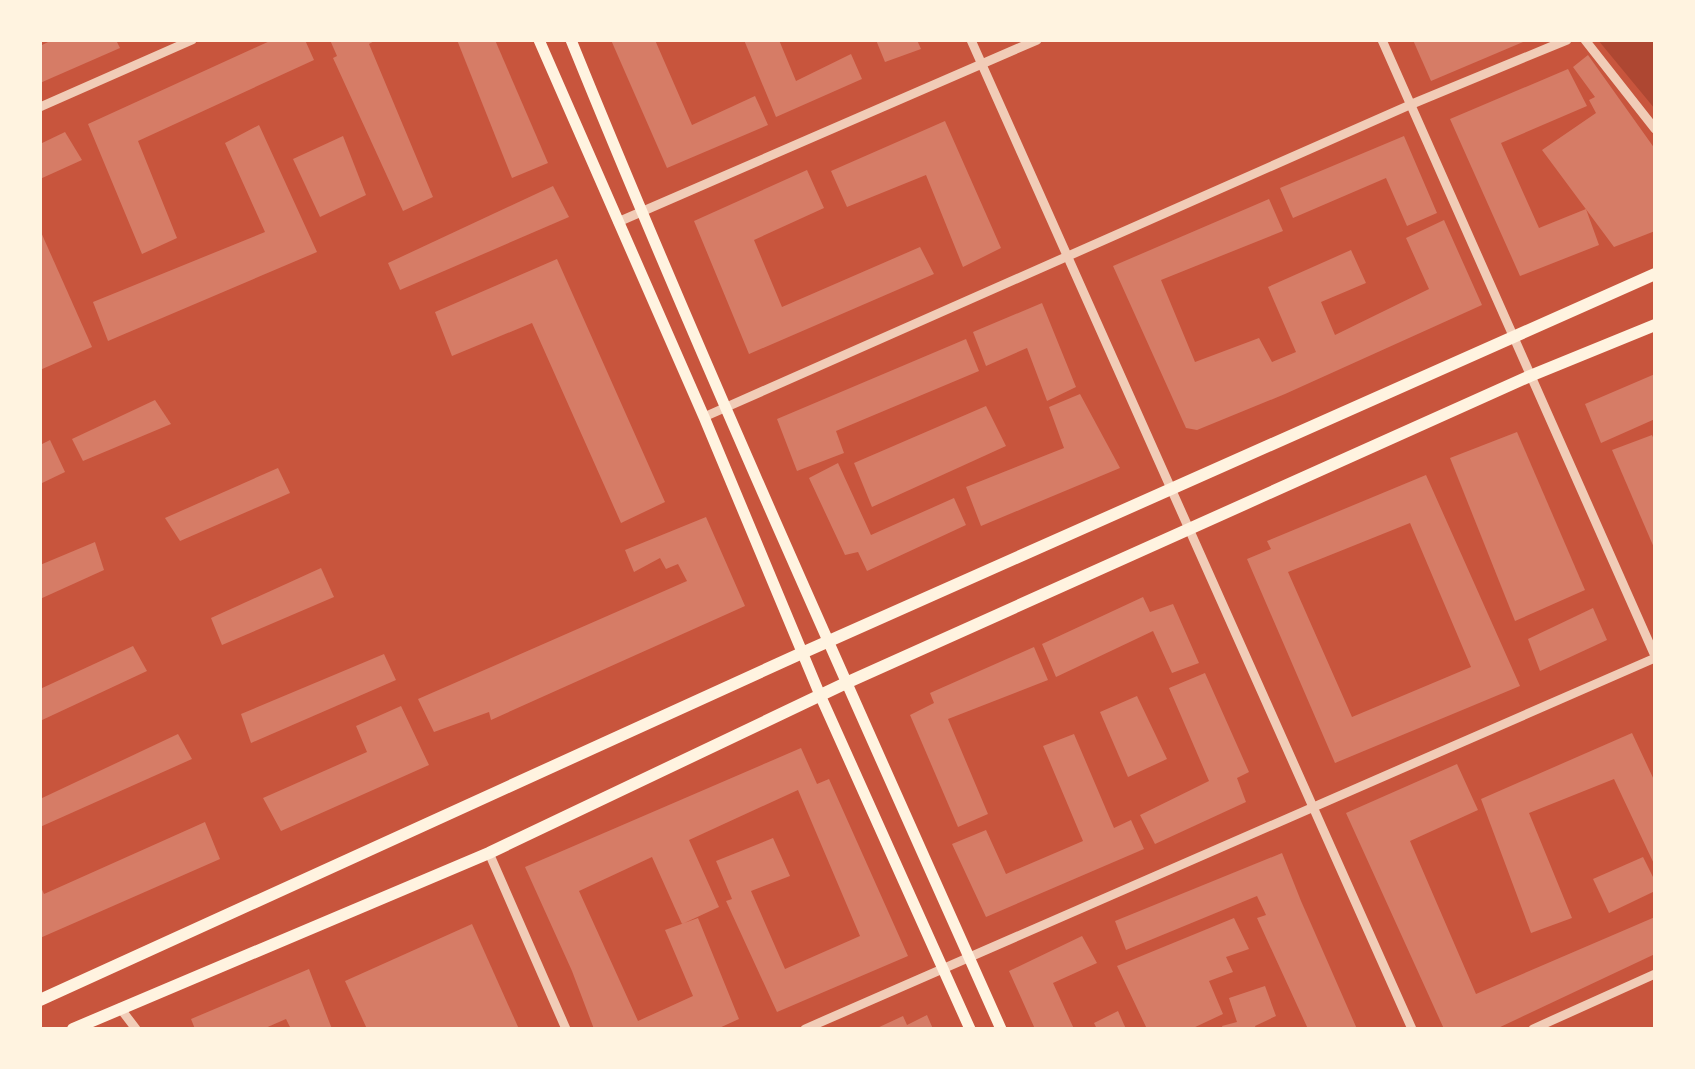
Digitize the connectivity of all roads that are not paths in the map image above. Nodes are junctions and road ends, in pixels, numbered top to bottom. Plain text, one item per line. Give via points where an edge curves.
1 (192, 40) edge
2 (539, 40) edge
3 (571, 40) edge
4 (971, 40) edge
5 (1037, 40) edge
6 (1382, 40) edge
7 (1567, 40) edge
8 (1585, 40) edge
9 (982, 65) junction
10 (1412, 104) junction
11 (40, 107) edge
12 (1655, 129) edge
13 (640, 212) junction
14 (618, 222) junction
15 (1067, 257) junction
16 (1655, 274) edge
17 (1655, 325) edge
18 (1512, 336) junction
19 (1530, 376) junction
20 (726, 408) junction
21 (704, 417) junction
22 (1171, 490) junction
23 (1188, 528) junction
24 (828, 641) junction
25 (802, 653) junction
26 (1655, 657) edge
27 (846, 683) junction
28 (820, 695) junction
29 (1313, 807) junction
30 (489, 853) junction
31 (969, 958) junction
32 (943, 969) junction
33 (1655, 974) edge
34 (40, 1000) edge
35 (120, 1008) junction
36 (73, 1029) edge
37 (136, 1029) edge
38 (566, 1029) edge
39 (805, 1029) edge
40 (970, 1029) edge
41 (1001, 1029) edge
42 (1412, 1029) edge
43 (1533, 1029) edge

1 - 11 street
2 - 14 main road
3 - 13 main road
4 - 9 street
5 - 9 street
6 - 10 street
7 - 10 street
8 - 12 street
9 - 13 street
9 - 15 street
10 - 15 street
10 - 18 street
13 - 14 street
13 - 20 main road
14 - 21 main road
15 - 20 street
15 - 22 street
16 - 18 main road
17 - 19 main road
18 - 19 street
18 - 22 main road
19 - 23 main road
19 - 26 street
20 - 21 street
20 - 24 main road
21 - 25 main road
22 - 23 street
22 - 24 main road
23 - 27 main road
23 - 29 street
24 - 25 main road
24 - 27 main road
25 - 28 main road
25 - 34 main road
26 - 29 street
27 - 28 main road
27 - 31 main road
28 - 30 main road
28 - 32 main road
29 - 31 street
29 - 42 street
30 - 35 main road
30 - 38 street
31 - 32 street
31 - 41 main road
32 - 39 street
32 - 40 main road
33 - 43 street
35 - 36 main road
35 - 37 street

